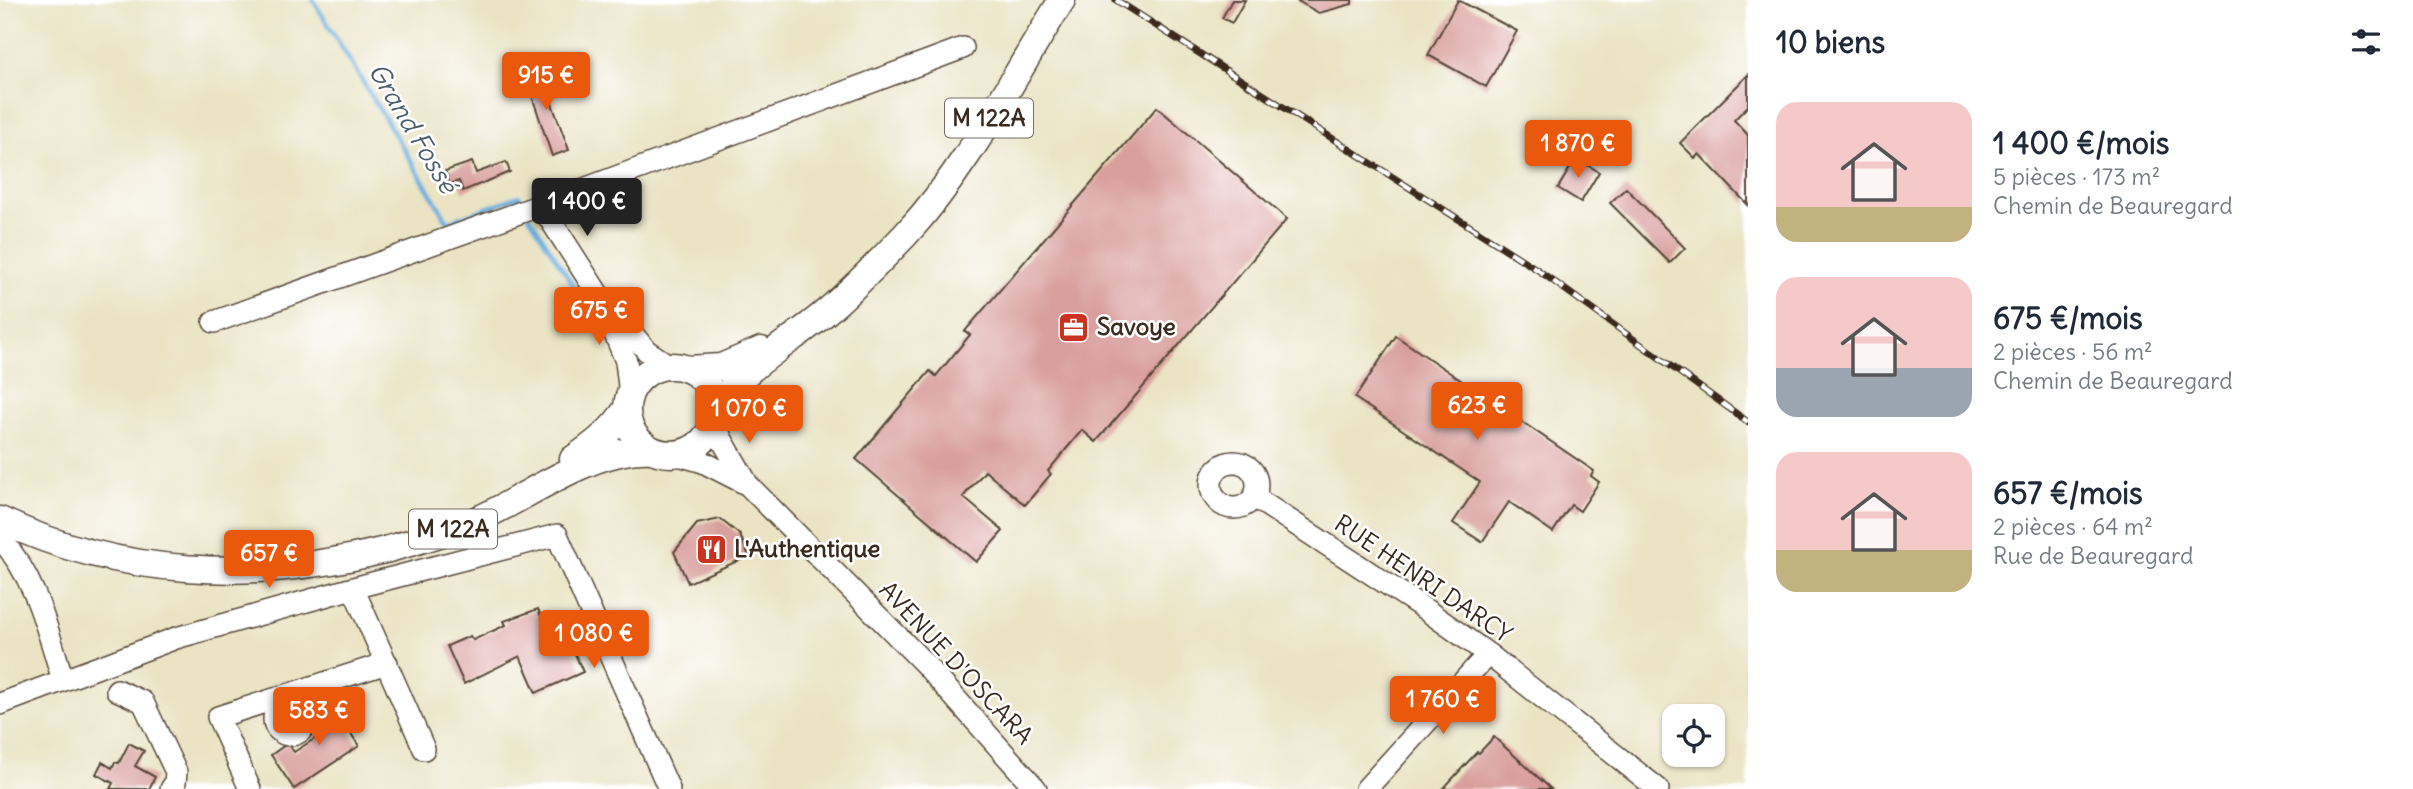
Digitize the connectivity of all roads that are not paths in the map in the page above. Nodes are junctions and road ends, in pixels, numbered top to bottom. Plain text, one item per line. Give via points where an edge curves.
1 (1053, 0) edge
2 (1062, 0) edge
3 (963, 48) dead end
4 (541, 205) junction
5 (904, 230) junction
6 (598, 294) junction
7 (214, 322) dead end
8 (679, 367) junction
9 (628, 401) junction
10 (715, 415) junction
11 (664, 452) junction
12 (748, 485) junction
13 (1254, 497) dead end
14 (0, 505) edge
15 (0, 520) edge
16 (0, 538) edge
17 (353, 588) junction
18 (1488, 654) junction
19 (387, 663) junction
20 (63, 680) junction
21 (117, 690) dead end
22 (304, 699) junction
23 (0, 704) edge
24 (268, 708) junction
25 (424, 749) dead end
26 (171, 789) edge
27 (250, 789) edge
28 (669, 789) edge
29 (1036, 789) edge
30 (1366, 789) edge
31 (1658, 789) edge

1 - 5 main road, M 122A
2 - 5 main road, M 122A via 973,145 937,197
3 - 4 street
4 - 6 street
4 - 7 street
5 - 8 main road, M 122A via 846,284 766,347 721,367
5 - 10 main road, M 122A via 835,305 733,385
6 - 8 street via 641,345
6 - 9 street via 623,352 629,375
8 - 9 main road via 653,369 643,375
8 - 10 main road via 705,381 715,400
9 - 11 main road via 632,432 642,443
9 - 14 main road, M 122A via 615,425 590,447 486,506 411,534 314,555 242,562 145,555 58,532
10 - 11 main road via 708,436 693,449
10 - 12 street, AVENUE D'OSCARA via 721,438
11 - 12 street, AVENUE D'OSCARA via 703,462
11 - 15 main road, M 122A via 633,450 597,459 477,520 424,539 290,567 212,570 140,563 66,546
12 - 29 street, AVENUE D'OSCARA via 923,663
13 - 18 street, RUE HENRI DARCY
16 - 20 street via 33,587
17 - 19 street
17 - 20 street via 176,639
17 - 28 street via 557,535
18 - 30 street
18 - 31 street, RUE HENRI DARCY
19 - 22 street
19 - 25 street
20 - 23 street
21 - 26 street via 143,702 176,772
22 - 24 street
22 - 24 street via 305,724 294,735 279,731
24 - 27 street via 218,717

